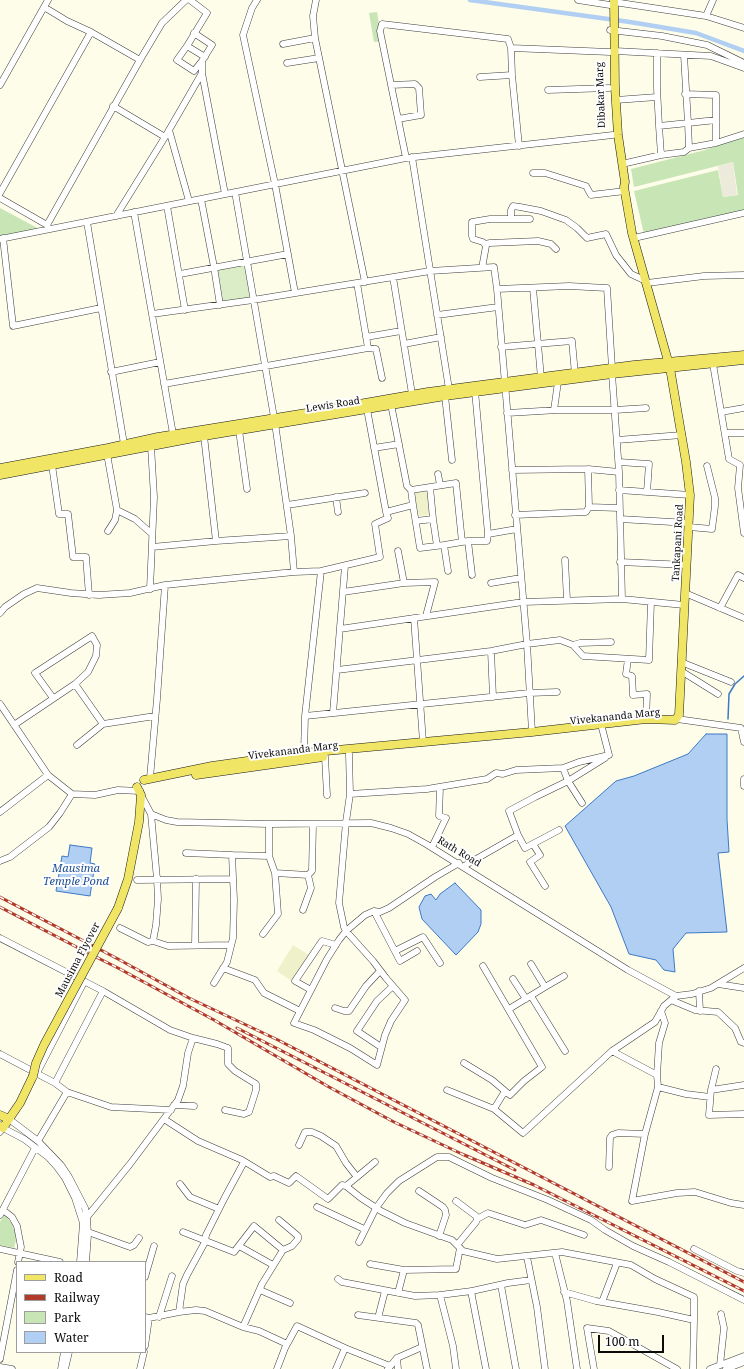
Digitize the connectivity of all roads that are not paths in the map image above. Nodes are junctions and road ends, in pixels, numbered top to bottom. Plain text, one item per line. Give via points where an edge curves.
1 (48, 0) edge
2 (186, 0) edge
3 (190, 0) edge
4 (257, 0) edge
5 (316, 0) edge
6 (578, 0) edge
7 (713, 0) edge
8 (626, 2) edge
9 (612, 6) edge
10 (44, 7) junction
11 (706, 16) junction
12 (612, 28) junction
13 (744, 28) edge
14 (91, 32) junction
15 (194, 33) junction
16 (315, 38) junction
17 (283, 44) dead end
18 (186, 46) junction
19 (511, 48) junction
20 (612, 51) junction
21 (657, 52) junction
22 (684, 55) junction
23 (319, 58) junction
24 (203, 59) junction
25 (140, 60) junction
26 (287, 63) dead end
27 (744, 63) edge
28 (744, 68) edge
29 (202, 73) junction
30 (512, 75) junction
31 (480, 77) dead end
32 (0, 85) edge
33 (391, 85) junction
34 (610, 88) junction
35 (548, 90) dead end
36 (686, 94) junction
37 (657, 97) junction
38 (616, 100) junction
39 (113, 106) junction
40 (398, 119) junction
41 (716, 120) junction
42 (688, 123) junction
43 (659, 126) junction
44 (169, 130) junction
45 (744, 134) edge
46 (613, 135) junction
47 (165, 137) junction
48 (716, 143) junction
49 (519, 146) junction
50 (689, 148) junction
51 (660, 155) junction
52 (409, 158) junction
53 (622, 164) junction
54 (342, 171) junction
55 (533, 173) dead end
56 (275, 184) junction
57 (625, 189) junction
58 (235, 192) junction
59 (0, 193) edge
60 (225, 194) junction
61 (0, 198) edge
62 (201, 199) junction
63 (189, 201) junction
64 (166, 206) junction
65 (134, 212) junction
66 (744, 213) edge
67 (116, 216) junction
68 (511, 218) junction
69 (530, 219) dead end
70 (87, 222) junction
71 (48, 227) junction
72 (634, 238) junction
73 (2, 239) edge
74 (485, 244) junction
75 (556, 249) dead end
76 (288, 254) junction
77 (247, 261) junction
78 (214, 267) junction
79 (482, 268) junction
80 (430, 271) junction
81 (180, 274) junction
82 (744, 275) edge
83 (393, 277) junction
84 (366, 282) junction
85 (647, 282) junction
86 (357, 283) junction
87 (533, 288) junction
88 (497, 289) junction
89 (295, 293) junction
90 (253, 300) junction
91 (220, 305) junction
92 (498, 307) junction
93 (101, 308) junction
94 (185, 310) junction
95 (152, 314) junction
96 (437, 315) junction
97 (401, 331) junction
98 (366, 337) junction
99 (441, 337) junction
100 (404, 344) junction
101 (538, 344) junction
102 (501, 347) junction
103 (368, 348) junction
104 (744, 354) edge
105 (744, 360) edge
106 (160, 362) junction
107 (713, 364) junction
108 (674, 365) junction
109 (265, 366) junction
110 (612, 371) junction
111 (111, 372) junction
112 (575, 374) junction
113 (382, 378) dead end
114 (541, 378) junction
115 (558, 382) junction
116 (164, 384) junction
117 (504, 385) junction
118 (474, 391) junction
119 (447, 392) junction
120 (412, 394) junction
121 (391, 404) junction
122 (646, 408) dead end
123 (744, 408) edge
124 (367, 409) junction
125 (554, 410) junction
126 (615, 410) junction
127 (721, 412) junction
128 (507, 413) junction
129 (274, 420) junction
130 (239, 430) junction
131 (725, 433) junction
132 (744, 433) edge
133 (173, 434) junction
134 (682, 435) junction
135 (204, 436) junction
136 (617, 440) junction
137 (124, 444) junction
138 (399, 444) junction
139 (151, 446) junction
140 (374, 448) junction
141 (107, 454) junction
142 (452, 460) dead end
143 (619, 462) junction
144 (52, 465) junction
145 (742, 465) edge
146 (707, 466) dead end
147 (0, 468) edge
148 (588, 469) junction
149 (512, 470) junction
150 (619, 472) junction
151 (438, 474) dead end
152 (0, 475) edge
153 (440, 485) junction
154 (430, 486) junction
155 (247, 489) dead end
156 (411, 490) junction
157 (619, 490) junction
158 (647, 492) junction
159 (365, 493) dead end
160 (690, 495) junction
161 (336, 498) junction
162 (287, 505) junction
163 (413, 505) junction
164 (589, 507) junction
165 (619, 508) junction
166 (117, 510) junction
167 (338, 512) dead end
168 (386, 512) junction
169 (515, 515) junction
170 (433, 518) junction
171 (620, 519) junction
172 (416, 521) junction
173 (689, 525) junction
174 (517, 529) junction
175 (108, 531) dead end
176 (744, 533) edge
177 (152, 534) junction
178 (488, 534) junction
179 (291, 536) junction
180 (216, 540) junction
181 (465, 541) junction
182 (440, 545) junction
183 (152, 547) junction
184 (398, 550) dead end
185 (565, 560) dead end
186 (620, 562) junction
187 (687, 565) junction
188 (345, 566) junction
189 (322, 571) junction
190 (448, 571) dead end
191 (294, 572) junction
192 (472, 575) dead end
193 (521, 578) junction
194 (744, 578) edge
195 (404, 583) junction
196 (491, 583) dead end
197 (165, 585) junction
198 (150, 589) junction
199 (343, 592) junction
200 (685, 593) junction
201 (89, 595) junction
202 (622, 599) junction
203 (567, 600) junction
204 (523, 602) junction
205 (651, 602) junction
206 (684, 605) junction
207 (720, 608) junction
208 (1, 609) edge
209 (426, 616) junction
210 (414, 618) junction
211 (744, 618) edge
212 (340, 629) junction
213 (611, 642) dead end
214 (527, 644) junction
215 (573, 645) junction
216 (491, 651) junction
217 (628, 659) junction
218 (417, 660) junction
219 (681, 662) junction
220 (337, 670) junction
221 (681, 670) junction
222 (732, 682) dead end
223 (75, 684) junction
224 (557, 692) dead end
225 (529, 693) junction
226 (718, 694) dead end
227 (493, 697) junction
228 (53, 698) junction
229 (0, 704) edge
230 (421, 704) junction
231 (333, 713) junction
232 (156, 716) junction
233 (305, 716) junction
234 (646, 719) junction
235 (676, 719) junction
236 (744, 722) edge
237 (103, 724) junction
238 (14, 725) junction
239 (602, 728) junction
240 (741, 728) junction
241 (559, 731) junction
242 (532, 732) junction
243 (424, 742) junction
244 (744, 742) edge
245 (77, 745) dead end
246 (391, 748) junction
247 (304, 754) junction
248 (349, 754) junction
249 (609, 755) junction
250 (325, 757) junction
251 (563, 768) junction
252 (48, 774) junction
253 (744, 779) edge
254 (568, 781) junction
255 (143, 786) junction
256 (744, 786) edge
257 (440, 787) junction
258 (72, 794) junction
259 (350, 794) junction
260 (327, 795) dead end
261 (582, 803) dead end
262 (0, 812) edge
263 (152, 814) junction
264 (346, 822) junction
265 (269, 824) junction
266 (313, 824) junction
267 (559, 830) dead end
268 (518, 835) junction
269 (533, 844) junction
270 (432, 847) junction
271 (186, 853) dead end
272 (232, 855) junction
273 (269, 856) junction
274 (0, 860) edge
275 (462, 865) junction
276 (275, 873) junction
277 (308, 875) junction
278 (157, 879) junction
279 (196, 879) junction
280 (233, 879) junction
281 (137, 880) dead end
282 (545, 886) dead end
283 (303, 910) dead end
284 (374, 911) junction
285 (120, 928) dead end
286 (346, 931) junction
287 (263, 934) dead end
288 (0, 938) edge
289 (153, 941) junction
290 (195, 945) junction
291 (231, 945) junction
292 (336, 945) junction
293 (395, 951) junction
294 (417, 951) dead end
295 (440, 963) dead end
296 (531, 964) dead end
297 (483, 966) dead end
298 (223, 968) junction
299 (744, 968) edge
300 (380, 972) junction
301 (564, 976) dead end
302 (513, 979) dead end
303 (84, 982) junction
304 (214, 983) dead end
305 (718, 984) junction
306 (393, 986) junction
307 (545, 987) junction
308 (744, 988) edge
309 (311, 990) junction
310 (103, 991) junction
311 (699, 991) junction
312 (528, 997) junction
313 (674, 998) junction
314 (335, 1008) dead end
315 (509, 1010) junction
316 (700, 1010) junction
317 (300, 1011) junction
318 (661, 1011) junction
319 (193, 1038) junction
320 (744, 1043) edge
321 (381, 1047) junction
322 (565, 1051) dead end
323 (612, 1051) junction
324 (0, 1054) edge
325 (464, 1064) dead end
326 (716, 1069) dead end
327 (35, 1074) junction
328 (657, 1075) junction
329 (55, 1083) junction
330 (744, 1085) edge
331 (658, 1087) junction
332 (447, 1090) dead end
333 (505, 1091) junction
334 (67, 1092) junction
335 (711, 1094) junction
336 (194, 1106) dead end
337 (172, 1107) junction
338 (494, 1109) junction
339 (225, 1110) dead end
340 (744, 1114) edge
341 (0, 1115) edge
342 (9, 1119) junction
343 (164, 1119) junction
344 (1, 1128) edge
345 (645, 1134) junction
346 (38, 1141) junction
347 (299, 1145) dead end
348 (35, 1148) junction
349 (244, 1162) junction
350 (375, 1162) dead end
351 (609, 1167) dead end
352 (357, 1177) junction
353 (180, 1184) dead end
354 (346, 1186) junction
355 (419, 1192) dead end
356 (456, 1201) dead end
357 (744, 1205) edge
358 (317, 1208) dead end
359 (376, 1208) junction
360 (219, 1209) junction
361 (1, 1213) edge
362 (87, 1217) junction
363 (477, 1219) junction
364 (279, 1220) dead end
365 (364, 1229) junction
366 (183, 1232) dead end
367 (85, 1233) junction
368 (584, 1235) dead end
369 (439, 1236) junction
370 (139, 1238) dead end
371 (205, 1242) junction
372 (359, 1242) dead end
373 (154, 1246) dead end
374 (239, 1246) junction
375 (458, 1246) junction
376 (0, 1249) edge
377 (694, 1249) dead end
378 (283, 1250) junction
379 (555, 1252) junction
380 (20, 1253) junction
381 (527, 1257) junction
382 (18, 1261) edge
383 (56, 1261) edge
384 (80, 1261) edge
385 (86, 1261) edge
386 (617, 1263) junction
387 (370, 1264) dead end
388 (273, 1265) junction
389 (404, 1270) junction
390 (744, 1273) edge
391 (146, 1274) edge
392 (16, 1275) edge
393 (172, 1276) dead end
394 (338, 1279) dead end
395 (531, 1280) junction
396 (500, 1284) junction
397 (260, 1290) junction
398 (385, 1291) junction
399 (471, 1291) junction
400 (564, 1292) junction
401 (398, 1293) junction
402 (440, 1295) junction
403 (744, 1300) edge
404 (602, 1302) junction
405 (290, 1303) dead end
406 (179, 1312) junction
407 (358, 1314) dead end
408 (721, 1314) dead end
409 (147, 1317) edge
410 (159, 1317) junction
411 (378, 1318) junction
412 (694, 1320) junction
413 (243, 1327) junction
414 (146, 1332) edge
415 (287, 1344) junction
416 (422, 1347) junction
417 (345, 1348) junction
418 (64, 1353) edge
419 (69, 1353) edge
420 (144, 1353) edge
421 (744, 1356) edge
422 (397, 1358) junction
423 (0, 1359) edge
424 (744, 1362) edge
425 (0, 1367) edge
426 (723, 1367) edge
427 (389, 1368) edge
428 (12, 1369) edge
429 (66, 1369) edge
430 (140, 1369) edge
431 (277, 1369) edge
432 (336, 1369) edge
433 (398, 1369) edge
434 (427, 1369) edge
435 (456, 1369) edge
436 (486, 1369) edge
437 (516, 1369) edge
438 (545, 1369) edge
439 (577, 1369) edge
440 (594, 1369) edge
441 (677, 1369) edge
442 (693, 1369) edge
443 (710, 1369) edge

1 - 10 street
2 - 25 street via 162,23
3 - 15 street via 207,13
4 - 56 street via 243,35
5 - 16 street via 313,16
6 - 9 street
7 - 11 street
8 - 9 street
8 - 11 street
9 - 12 main road, Dibakar Marg
10 - 14 street
10 - 32 street
11 - 13 street
12 - 20 main road, Dibakar Marg
12 - 27 street via 707,45
14 - 25 street
14 - 59 street
15 - 18 street
15 - 24 street via 212,45
16 - 17 street
16 - 23 street
18 - 24 street
18 - 24 street via 176,60 194,71
19 - 20 street
19 - 30 street
19 - 33 street via 508,39 382,24 380,31
20 - 21 street
20 - 34 main road, Dibakar Marg
20 - 38 main road, Dibakar Marg
21 - 22 street
21 - 37 street
22 - 28 street via 711,56
22 - 36 street
23 - 26 street
23 - 54 street
24 - 29 street
25 - 39 street
29 - 44 street
29 - 60 street
30 - 31 street
30 - 49 street
33 - 40 street
33 - 40 street via 416,84 419,88 421,115
34 - 35 street
34 - 46 main road, Dibakar Marg
36 - 41 street via 716,95
36 - 42 street
37 - 38 street
37 - 43 street
38 - 53 main road, Dibakar Marg
39 - 47 street
39 - 71 street
40 - 52 street
41 - 42 street
41 - 48 street
42 - 43 street
42 - 50 street
43 - 51 street
44 - 47 street
44 - 63 street
45 - 48 street
46 - 49 street
46 - 57 main road, Dibakar Marg via 620,182
47 - 67 street
48 - 50 street
49 - 52 street
50 - 51 street via 684,152
51 - 53 street
52 - 54 street
52 - 80 street
53 - 57 main road, Dibakar Marg
54 - 56 street
54 - 84 street
55 - 57 street via 545,173 586,186 591,195
56 - 58 street
56 - 76 street
57 - 72 main road, Dibakar Marg
58 - 60 street
58 - 77 street
60 - 62 street
61 - 71 street
62 - 63 street
62 - 78 street
63 - 64 street
64 - 65 street
64 - 81 street
65 - 67 street
65 - 95 street
66 - 72 street
67 - 70 street
68 - 69 street
68 - 74 street via 472,222 473,238
68 - 85 street via 513,206 520,207 566,220 587,238 606,234 616,254 631,274
70 - 71 street
70 - 93 street
71 - 73 street
72 - 85 main road, Dibakar Marg
73 - 93 street via 13,326
74 - 75 street via 538,241 550,244
74 - 79 street
76 - 77 street
76 - 89 street
77 - 78 street
77 - 90 street
78 - 81 street
78 - 91 street
79 - 80 street
79 - 88 street via 494,267
80 - 83 street
80 - 96 street
81 - 94 street
82 - 85 street
83 - 84 street
83 - 97 street
84 - 86 street
85 - 108 main road, Dibakar Marg
86 - 89 street
86 - 98 street
87 - 88 street
87 - 101 street
87 - 110 street via 607,288
88 - 92 street
89 - 90 street
90 - 91 street
90 - 109 street
91 - 94 street
92 - 96 street
92 - 102 street
93 - 111 street
94 - 95 street
95 - 106 street
96 - 99 street
97 - 98 street
97 - 100 street
98 - 103 street
99 - 100 street
99 - 119 street
100 - 120 street
101 - 102 street
101 - 112 street via 572,342
101 - 114 street
102 - 117 street
103 - 109 street
103 - 113 street via 376,349
104 - 108 main road, Lewis Road
105 - 107 main road, Lewis Road
106 - 111 street
106 - 116 street
107 - 108 main road, Lewis Road
107 - 127 street
108 - 110 main road, Lewis Road
108 - 134 main road, Tankapani Road
109 - 116 street
109 - 129 street
110 - 112 main road, Lewis Road
110 - 115 main road, Lewis Road
110 - 126 street
111 - 137 street
112 - 114 main road, Lewis Road
114 - 117 main road, Lewis Road
115 - 117 main road, Lewis Road
115 - 125 street
116 - 133 street
117 - 118 main road, Lewis Road
117 - 119 main road, Lewis Road
117 - 128 street
118 - 119 main road, Lewis Road
118 - 178 street
119 - 120 main road, Lewis Road
119 - 121 main road, Lewis Road
119 - 142 street
120 - 129 main road, Lewis Road
121 - 124 main road, Lewis Road
121 - 138 street
122 - 126 street
123 - 127 street
124 - 129 main road, Lewis Road
124 - 140 street
125 - 126 street
125 - 128 street
126 - 136 street
127 - 131 street
128 - 149 street
129 - 130 main road, Lewis Road
129 - 133 main road, Lewis Road
129 - 162 street
130 - 135 main road, Lewis Road
130 - 155 street
131 - 132 street
131 - 145 street via 729,459
133 - 137 main road, Lewis Road
134 - 136 street
134 - 160 main road, Tankapani Road
135 - 139 main road, Lewis Road
135 - 180 street
136 - 143 street
137 - 147 main road, Lewis Road
138 - 140 street
138 - 156 street via 407,486
139 - 141 main road, Lewis Road
139 - 177 street via 154,497
140 - 168 street
141 - 144 main road, Lewis Road
141 - 166 street
143 - 150 street
143 - 158 street via 649,464
144 - 152 main road, Lewis Road
144 - 201 street via 59,514 68,514 73,558 86,557
145 - 176 street via 738,488
146 - 173 street via 715,498 712,529
148 - 149 street
148 - 150 street
148 - 164 street
149 - 169 street
150 - 157 street
151 - 153 street
153 - 154 street
153 - 181 street via 456,483
154 - 156 street
154 - 170 street
156 - 163 street
157 - 158 street
157 - 165 street
158 - 160 street
159 - 161 street
160 - 173 main road, Tankapani Road
161 - 162 street
161 - 167 street
162 - 179 street
163 - 168 street
163 - 172 street
164 - 165 street
164 - 169 street via 586,512
165 - 171 street
166 - 175 street via 115,520
166 - 177 street via 135,518
168 - 188 street via 388,518 375,524 380,558
169 - 174 street
170 - 172 street
170 - 182 street
171 - 173 street
171 - 186 street
172 - 182 street via 420,548
173 - 187 main road, Tankapani Road
174 - 178 street
174 - 193 street
177 - 183 street
178 - 181 street via 487,541
179 - 180 street
179 - 191 street
180 - 183 street
181 - 182 street
181 - 192 street
182 - 190 street
183 - 198 street
184 - 195 street
185 - 203 street
186 - 187 street
186 - 202 street
187 - 200 main road, Tankapani Road
188 - 189 street
188 - 199 street
189 - 191 street
189 - 233 street
191 - 197 street
193 - 196 street
193 - 204 street
194 - 207 street via 738,575
195 - 199 street
195 - 209 street via 435,582
197 - 198 street
197 - 232 street
198 - 201 street via 130,593
199 - 212 street
200 - 206 main road, Tankapani Road
200 - 207 street
201 - 208 street via 37,588
202 - 203 street
202 - 205 street
203 - 204 street
204 - 209 street
204 - 214 street
205 - 206 street
205 - 217 street via 649,660
206 - 219 main road, Tankapani Road
207 - 211 street
209 - 210 street
210 - 212 street
210 - 218 street
212 - 220 street
213 - 215 street
214 - 215 street via 560,640
214 - 216 street
214 - 225 street
215 - 217 street via 583,656
216 - 218 street
216 - 227 street
217 - 234 street via 626,674 632,676 632,695 647,694
218 - 220 street
218 - 230 street
219 - 221 main road, Tankapani Road
219 - 222 street
220 - 231 street
221 - 226 street
221 - 235 main road, Tankapani Road
223 - 228 street
223 - 228 street via 88,672 96,656 97,645 92,636 35,673
223 - 237 street
224 - 225 street
225 - 227 street
225 - 242 street
227 - 230 street
228 - 238 street
229 - 238 street
230 - 231 street
230 - 243 street
231 - 233 street
232 - 237 street
232 - 255 street
233 - 247 street
234 - 235 main road, Vivekananda Marg
234 - 241 main road, Vivekananda Marg
235 - 239 main road, Vivekananda Marg via 672,722
235 - 240 street
236 - 240 street
237 - 245 street
238 - 252 street
239 - 241 main road, Vivekananda Marg
239 - 249 street
240 - 244 street
241 - 242 main road, Vivekananda Marg
241 - 246 main road, Vivekananda Marg
242 - 243 main road, Vivekananda Marg
243 - 246 main road, Vivekananda Marg
246 - 247 main road, Vivekananda Marg
246 - 248 main road, Vivekananda Marg
247 - 255 main road, Vivekananda Marg via 212,766
248 - 250 main road, Vivekananda Marg
248 - 259 street
249 - 251 street
249 - 254 street
250 - 255 main road, Vivekananda Marg via 238,768
250 - 260 street
251 - 254 street
251 - 257 street via 496,773 487,779
252 - 258 street
252 - 262 street
253 - 256 street
254 - 261 street
254 - 268 street via 509,811
255 - 258 street via 94,795
255 - 263 street
255 - 327 main road, Mausima Flyover, bridge via 128,879 118,908 44,1045 36,1062
257 - 259 street
257 - 270 street via 439,816 446,818
258 - 274 street via 49,826 10,857
259 - 264 street
263 - 265 street, Rath Road via 177,822
263 - 278 street
264 - 266 street, Rath Road
264 - 270 street, Rath Road via 371,823 391,828
264 - 286 street via 339,903
265 - 266 street, Rath Road
265 - 273 street
266 - 277 street via 312,871
267 - 269 street
268 - 269 street via 525,848
268 - 275 street
269 - 282 street via 540,856 530,862
270 - 275 street, Rath Road
271 - 272 street
272 - 273 street
272 - 280 street
273 - 276 street
275 - 284 street via 435,877 389,908 380,912
275 - 313 street, Rath Road
276 - 277 street
276 - 287 street via 278,914
277 - 283 street via 311,888
278 - 279 street
278 - 281 street
278 - 289 street
279 - 280 street
279 - 290 street
280 - 291 street
284 - 286 street
284 - 293 street
285 - 289 street via 148,942
286 - 292 street
286 - 300 street
288 - 303 street
289 - 290 street via 168,946
290 - 291 street
291 - 298 street
292 - 309 street
292 - 309 street via 322,941 295,981
293 - 294 street via 400,961
293 - 295 street via 423,937
296 - 307 street
297 - 315 street
298 - 304 street
298 - 317 street via 255,980 264,994
299 - 305 street
300 - 306 street
300 - 314 street via 366,986 349,1011
301 - 307 street
302 - 312 street
303 - 310 street
303 - 327 street
305 - 308 street
305 - 311 street
306 - 321 street via 405,1000 391,1021
306 - 321 street via 377,1001 357,1031
307 - 312 street
309 - 317 street
310 - 319 street via 170,1030
310 - 329 street
311 - 313 street
311 - 316 street
312 - 315 street
312 - 322 street
313 - 316 street, Rath Road via 695,1010
313 - 318 street
315 - 333 street via 542,1067 510,1095
316 - 320 street, Rath Road via 718,1012 735,1028 741,1042
317 - 321 street via 294,1022 350,1048 377,1066
318 - 323 street via 655,1022
318 - 328 street via 665,1023 659,1043
319 - 337 street via 183,1086 178,1100
319 - 339 street via 228,1048 228,1064 256,1084 249,1112 244,1114
323 - 328 street
323 - 338 street via 524,1133
324 - 327 street
325 - 333 street via 492,1080
326 - 335 street
327 - 329 street
327 - 342 main road, Mausima Flyover
328 - 331 street
329 - 334 street
330 - 335 street
331 - 335 street via 686,1094
331 - 345 street
332 - 338 street
333 - 338 street
334 - 337 street via 111,1108
334 - 346 street
335 - 340 street via 709,1115
336 - 337 street
337 - 343 street
341 - 342 main road
342 - 344 main road, Mausima Flyover
342 - 346 street
343 - 349 street via 198,1141
343 - 362 street
344 - 348 street via 24,1139
345 - 351 street via 618,1132 612,1135
345 - 357 street via 632,1202 695,1192
346 - 362 street via 61,1165
347 - 352 street via 305,1132 321,1136 336,1146
348 - 361 street
348 - 367 street via 57,1167 67,1183 80,1212
349 - 354 street via 270,1177 274,1176 290,1183 296,1176 328,1199 342,1185
349 - 360 street
350 - 352 street
352 - 354 street
353 - 360 street via 190,1197
354 - 359 street
355 - 369 street via 445,1210 446,1215
356 - 363 street
358 - 365 street
359 - 365 street
359 - 369 street
359 - 403 street via 399,1182 437,1157 449,1157 591,1220 633,1246
360 - 371 street
361 - 380 street via 12,1217 17,1226
362 - 367 street
363 - 368 street via 488,1213 525,1225 541,1220
363 - 375 street
364 - 378 street via 298,1236 292,1246
365 - 372 street
366 - 371 street
367 - 370 street via 130,1247
367 - 384 street
367 - 385 street
369 - 375 street via 452,1240
371 - 374 street via 234,1252
371 - 406 street via 186,1275
373 - 391 street
374 - 378 street via 254,1226
374 - 388 street
375 - 381 street via 463,1251 497,1259
375 - 389 street via 456,1269
376 - 380 street
377 - 390 street
378 - 388 street
379 - 381 street
379 - 386 street
379 - 400 street
380 - 382 street
380 - 383 street
381 - 395 street
386 - 404 street
386 - 412 street via 631,1265 694,1297
387 - 389 street
388 - 397 street
389 - 401 street
392 - 423 street
393 - 410 street
394 - 398 street
395 - 396 street
395 - 438 street
396 - 399 street
396 - 437 street
397 - 405 street
397 - 413 street
398 - 401 street
398 - 411 street
399 - 402 street
399 - 436 street
400 - 404 street
400 - 439 street
401 - 402 street via 415,1296
402 - 435 street
404 - 412 street
406 - 410 street
406 - 413 street via 205,1311
407 - 411 street
408 - 426 street via 724,1328
409 - 410 street
409 - 414 street
411 - 416 street via 416,1323
412 - 442 street
413 - 415 street via 260,1331
415 - 417 street via 297,1326
415 - 431 street
416 - 422 street
416 - 434 street
417 - 427 street
417 - 432 street
418 - 429 street
419 - 429 street
420 - 430 street
421 - 426 street
422 - 427 street
422 - 433 street
424 - 426 street
425 - 428 street
426 - 443 street
440 - 441 street via 587,1328 610,1330

